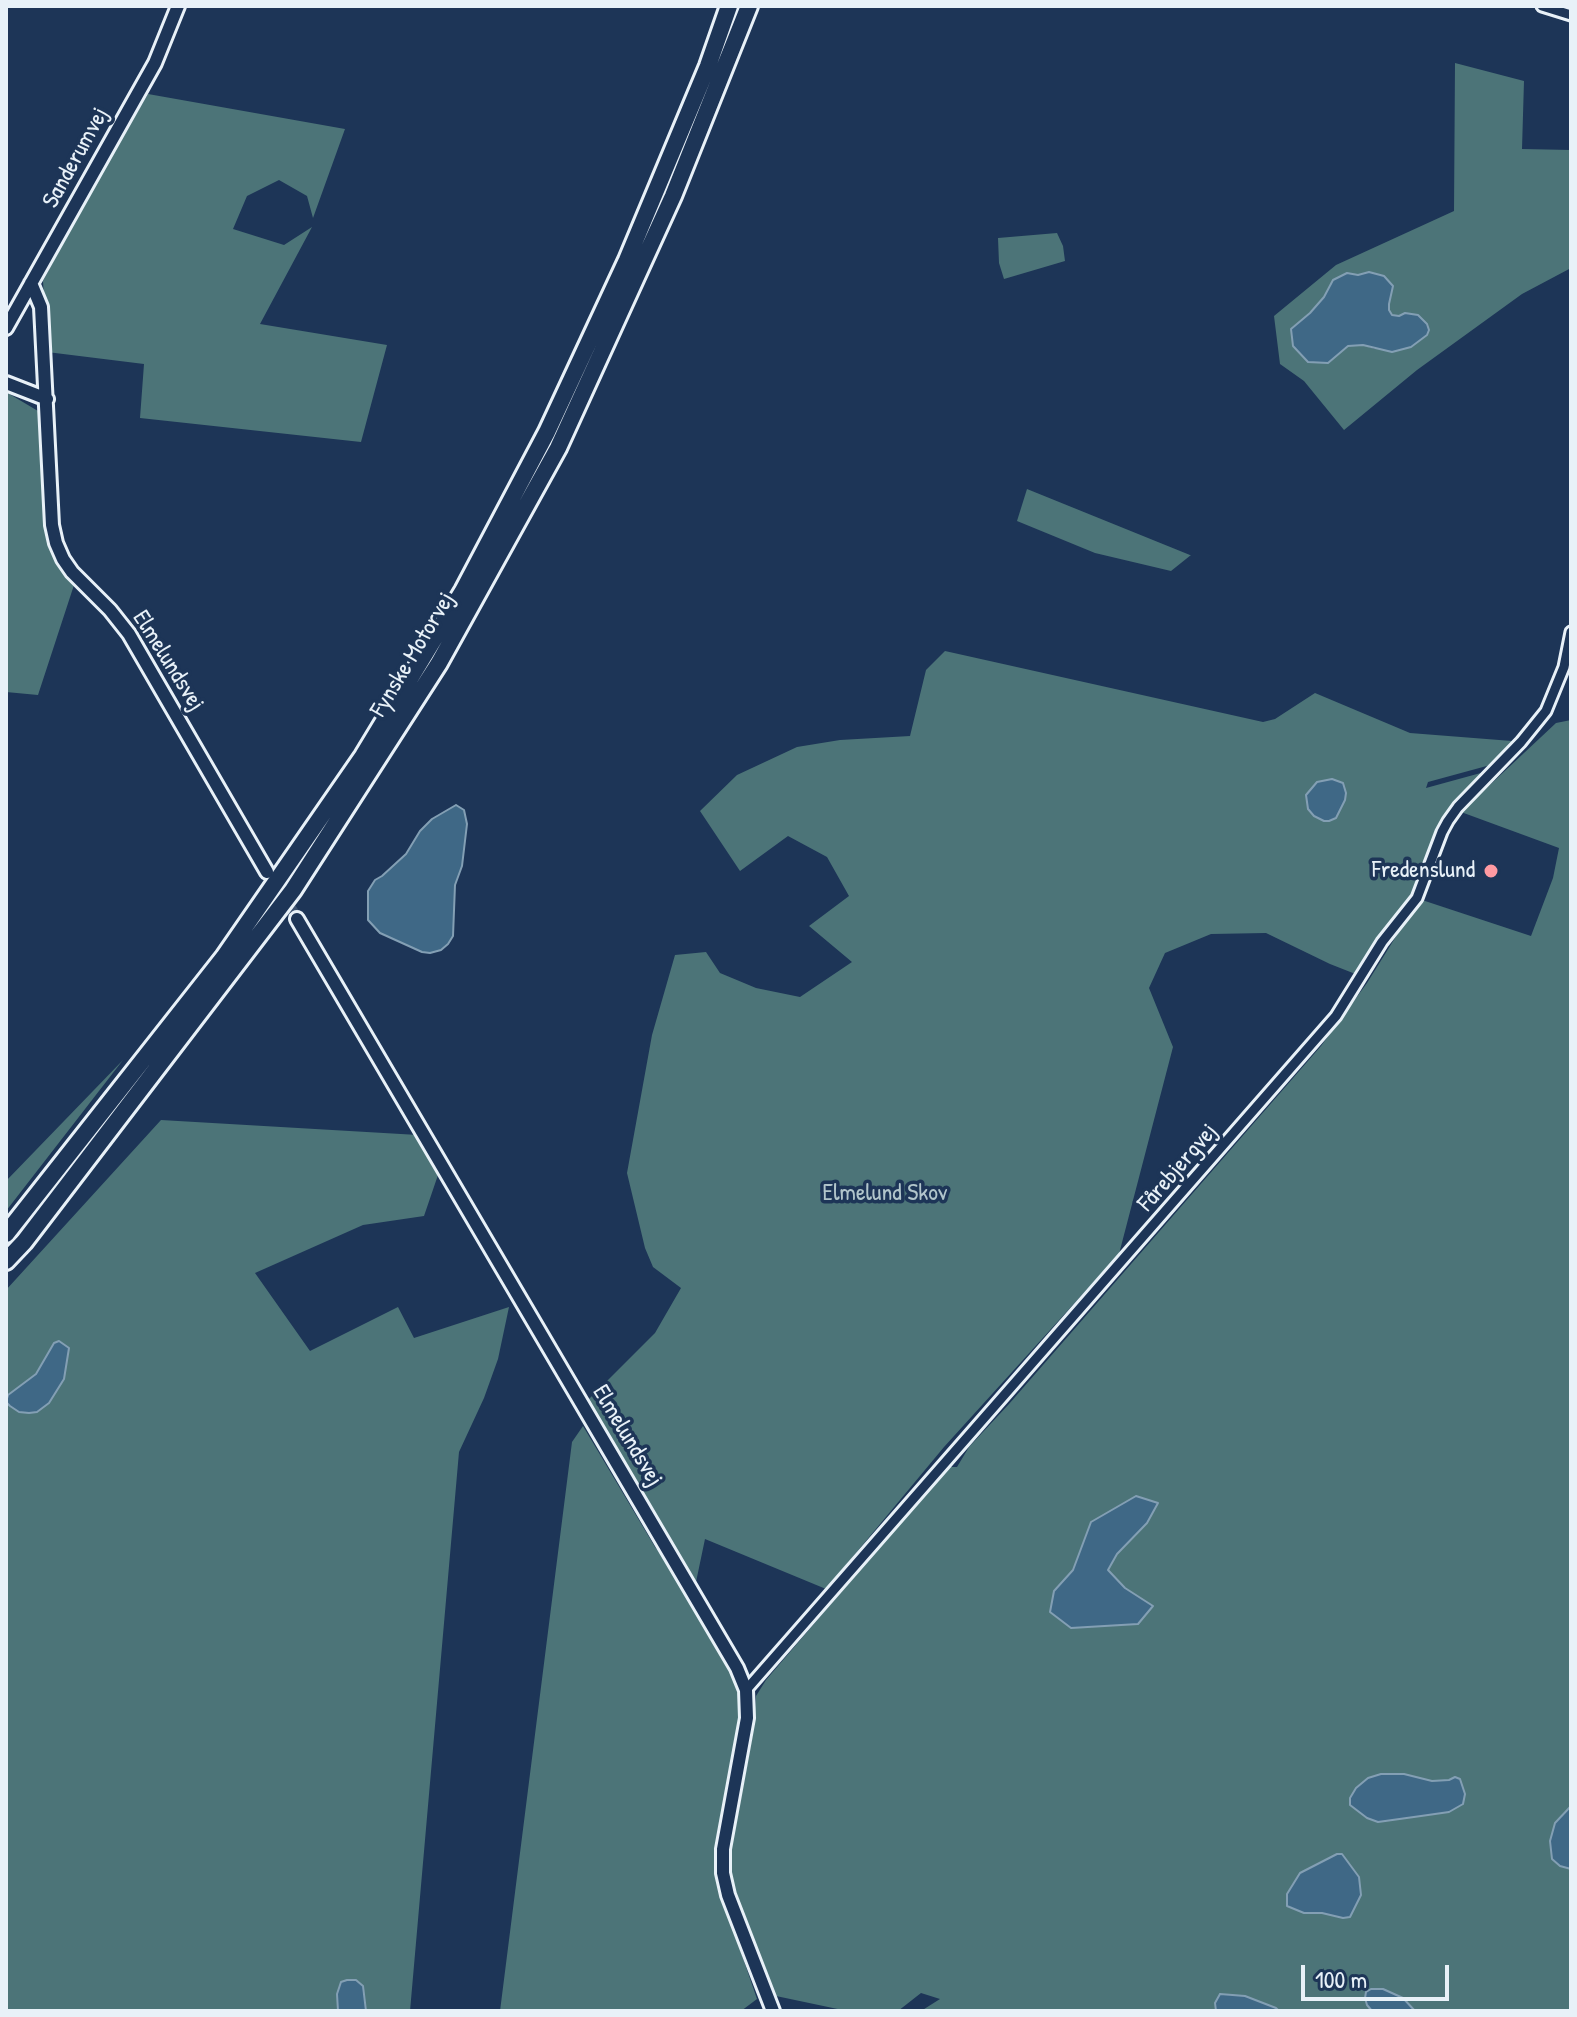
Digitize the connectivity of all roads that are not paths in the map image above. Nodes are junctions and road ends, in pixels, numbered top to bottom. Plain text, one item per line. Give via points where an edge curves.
1 (178, 6) edge
2 (729, 6) edge
3 (749, 6) edge
4 (1542, 6) edge
5 (1571, 15) edge
6 (31, 283) junction
7 (6, 328) edge
8 (6, 383) edge
9 (47, 399) junction
10 (1571, 632) edge
11 (267, 872) tunnel mouth
12 (297, 919) tunnel mouth
13 (6, 1234) edge
14 (6, 1261) edge
15 (746, 1690) junction
16 (773, 2011) edge

1 - 6 street, Sanderumvej via 155,63
2 - 13 highway, Fynske Motorvej via 627,260 547,432 463,591 363,756 224,957
3 - 14 highway, Fynske Motorvej via 673,196 558,448 439,663 293,890
4 - 5 street
6 - 7 street, Sanderumvej
6 - 9 street, Elmelundsvej via 41,307
8 - 9 street
9 - 11 street, Elmelundsvej via 52,525 63,559 129,634
10 - 15 street, Fårebjergvej via 1546,711 1448,821 1417,898 1336,1016
12 - 15 street, Elmelundsvej via 700,1603
15 - 16 street, Elmelundsvej via 747,1718 723,1873

